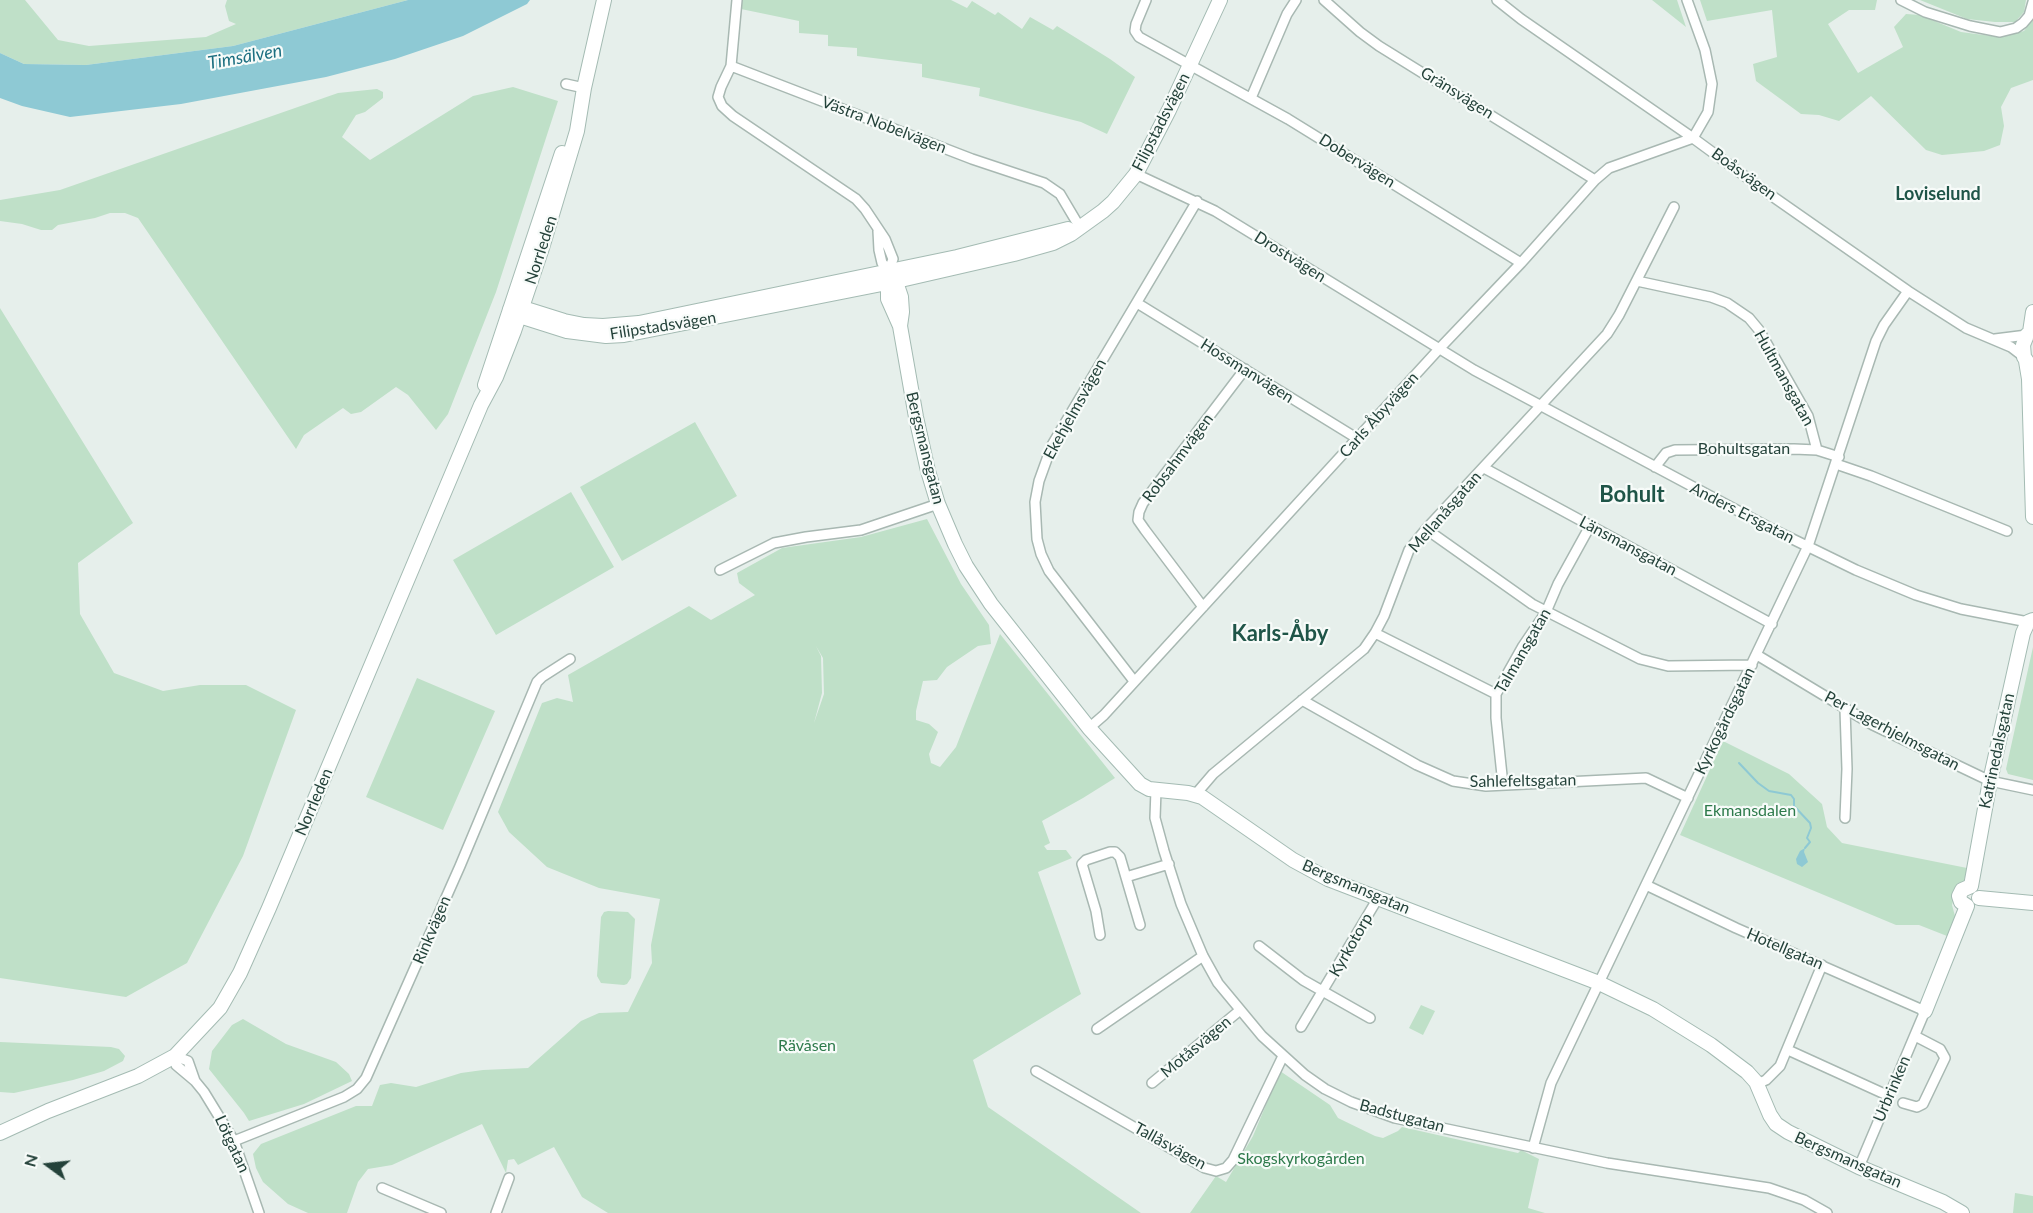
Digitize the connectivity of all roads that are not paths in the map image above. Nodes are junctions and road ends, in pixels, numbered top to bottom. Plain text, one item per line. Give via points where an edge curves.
1 (604, 0) edge
2 (736, 0) edge
3 (1146, 0) edge
4 (1220, 0) edge
5 (1296, 0) edge
6 (1324, 0) edge
7 (1497, 0) edge
8 (1687, 0) edge
9 (1901, 0) edge
10 (2033, 2) edge
11 (1191, 64) junction
12 (731, 66) junction
13 (566, 84) dead end
14 (584, 88) junction
15 (1251, 98) junction
16 (1693, 138) junction
17 (1136, 174) junction
18 (1595, 180) junction
19 (1197, 201) junction
20 (1674, 207) dead end
21 (1079, 226) junction
22 (1521, 263) junction
23 (890, 276) junction
24 (1637, 281) junction
25 (1908, 291) junction
26 (1137, 303) junction
27 (516, 310) junction
28 (2033, 312) edge
29 (2030, 332) edge
30 (1995, 339) junction
31 (1439, 349) junction
32 (2028, 362) edge
33 (1245, 369) junction
34 (2031, 396) edge
35 (1541, 406) junction
36 (1358, 439) junction
37 (1817, 450) junction
38 (1838, 460) junction
39 (1655, 467) junction
40 (1484, 468) junction
41 (2032, 477) edge
42 (938, 504) junction
43 (2033, 517) edge
44 (1590, 526) junction
45 (1426, 529) junction
46 (2007, 531) dead end
47 (1808, 546) junction
48 (720, 570) dead end
49 (1203, 607) junction
50 (1546, 612) junction
51 (2031, 621) edge
52 (1772, 624) junction
53 (1375, 633) junction
54 (1757, 655) junction
55 (570, 659) dead end
56 (1752, 665) junction
57 (1134, 681) junction
58 (1496, 694) junction
59 (1302, 700) junction
60 (1845, 709) junction
61 (1089, 728) junction
62 (1990, 781) junction
63 (1503, 785) junction
64 (1156, 790) junction
65 (2033, 790) edge
66 (1195, 795) junction
67 (1688, 798) junction
68 (1845, 818) dead end
69 (1169, 864) junction
70 (1126, 877) junction
71 (1646, 885) junction
72 (1971, 886) junction
73 (1378, 898) junction
74 (1980, 898) junction
75 (2033, 903) edge
76 (1966, 906) junction
77 (1140, 925) dead end
78 (1100, 935) dead end
79 (1259, 946) dead end
80 (1203, 956) junction
81 (1822, 965) junction
82 (1599, 983) junction
83 (1324, 992) junction
84 (1239, 1011) junction
85 (1925, 1011) junction
86 (1370, 1018) dead end
87 (1301, 1027) dead end
88 (1097, 1029) dead end
89 (1914, 1036) junction
90 (1788, 1050) junction
91 (175, 1056) junction
92 (1283, 1056) junction
93 (1036, 1071) dead end
94 (1152, 1083) dead end
95 (1757, 1084) junction
96 (1889, 1096) junction
97 (1903, 1103) dead end
98 (48, 1111) junction
99 (0, 1122) edge
100 (0, 1132) edge
101 (234, 1141) junction
102 (1533, 1149) junction
103 (1859, 1167) junction
104 (509, 1178) dead end
105 (382, 1188) dead end
106 (259, 1213) edge
107 (441, 1213) edge
108 (496, 1213) edge
109 (1827, 1213) edge
110 (1962, 1213) edge

1 - 14 street, Norrleden
2 - 12 street
3 - 11 street, Dobervägen via 1135,31 1139,37
4 - 11 street, Filipstadsvägen
5 - 15 street
6 - 18 street, Gränsvägen via 1379,45
7 - 16 street, Boåsvägen
8 - 16 street via 1712,84 1708,112
9 - 10 street via 1925,12 2000,32 2023,23
11 - 15 street, Dobervägen
11 - 17 street, Filipstadsvägen
12 - 21 street, Västra Nobelvägen via 1044,183 1060,194
12 - 23 street, Bergsmansgatan via 718,97 722,106 866,209 893,259
13 - 14 street
14 - 27 street, Norrleden via 578,131
15 - 22 street, Dobervägen
16 - 18 street, Carls Åbyvägen via 1608,168
16 - 25 street, Boåsvägen
17 - 19 street, Drostvägen
17 - 21 street, Filipstadsvägen via 1113,202
18 - 22 street, Carls Åbyvägen
19 - 26 street, Ekehjelmsvägen
19 - 31 street, Drostvägen
20 - 24 street, Mellanåsgatan
21 - 23 street, Filipstadsvägen via 1071,234 1043,246
22 - 31 street, Carls Åbyvägen
23 - 27 street, Filipstadsvägen via 621,326 584,325
23 - 42 street, Bergsmansgatan via 888,299 900,326 916,417
24 - 35 street, Mellanåsgatan via 1607,334
24 - 37 street, Hultmansgatan via 1711,297 1749,318 1808,416
25 - 30 street, Boåsvägen via 1966,328
25 - 38 street, Kyrkogårdsgatan via 1876,341
26 - 33 street, Hossmanvägen
26 - 57 street, Ekehjelmsvägen via 1052,445 1038,481 1035,502 1037,539 1048,571
27 - 91 street, Norrleden via 496,377 249,956 220,1008
28 - 29 street
29 - 30 street, Boåsvägen
29 - 32 street via 2023,345
30 - 32 street, Boåsvägen
31 - 35 street, Anders Ersgatan
31 - 36 street, Carls Åbyvägen
32 - 34 street
33 - 36 street, Hossmanvägen
33 - 49 street, Robsahmvägen via 1138,512 1138,520
34 - 41 street
35 - 39 street, Anders Ersgatan
35 - 40 street, Mellanåsgatan
36 - 49 street, Carls Åbyvägen
37 - 38 street, Bohultsgatan
37 - 39 street, Bohultsgatan via 1675,450 1666,453
38 - 46 street, Bohultsgatan
38 - 47 street, Kyrkogårdsgatan
39 - 47 street, Anders Ersgatan
40 - 44 street, Länsmansgatan
40 - 45 street, Mellanåsgatan
41 - 43 street
42 - 48 street via 861,530 774,543
42 - 61 street, Bergsmansgatan via 978,585
44 - 50 street, Talmansgatan
44 - 52 street, Länsmansgatan
45 - 50 street
45 - 53 street, Mellanåsgatan via 1409,550
47 - 51 street, Anders Ersgatan via 1880,581 1939,603
47 - 52 street, Kyrkogårdsgatan
49 - 57 street, Carls Åbyvägen
50 - 56 street via 1653,663 1685,667
50 - 58 street, Talmansgatan
51 - 62 street, Katrinedalsgatan via 2023,633
52 - 54 street, Kyrkogårdsgatan
53 - 58 street
53 - 59 street, Mellanåsgatan via 1353,659
54 - 56 street, Kyrkogårdsgatan
54 - 60 street, Per Lagerhjelmsgatan
55 - 101 street, Rinkvägen via 537,682 366,1078 344,1097
56 - 67 street, Kyrkogårdsgatan
57 - 61 street, Carls Åbyvägen
58 - 63 street, Talmansgatan
59 - 63 street, Sahlefeltsgatan via 1438,776 1471,784
59 - 66 street, Mellanåsgatan via 1213,774
60 - 62 street, Per Lagerhjelmsgatan
60 - 68 street
61 - 64 street, Bergsmansgatan via 1140,784
62 - 65 street, Per Lagerhjelmsgatan
62 - 72 street, Katrinedalsgatan
63 - 67 street, Sahlefeltsgatan via 1646,778
64 - 66 street, Bergsmansgatan
64 - 69 street, Badstugatan via 1155,818
66 - 73 street, Bergsmansgatan via 1309,870
67 - 71 street, Kyrkogårdsgatan
69 - 70 street
69 - 80 street, Badstugatan
70 - 77 street
70 - 78 street via 1115,852 1082,864
71 - 81 street, Hotellgatan
71 - 82 street, Kyrkogårdsgatan
72 - 74 street
72 - 76 street via 1959,896
73 - 82 street, Bergsmansgatan
73 - 83 street, Kyrkotorp
74 - 75 street
74 - 76 street via 1976,904
76 - 85 street
79 - 83 street, Kyrkotorp
80 - 84 street, Badstugatan
80 - 88 street
81 - 85 street, Hotellgatan
81 - 90 street
82 - 95 street, Bergsmansgatan via 1681,1025 1733,1060
82 - 102 street, Kyrkogårdsgatan via 1551,1083
83 - 86 street, Kyrkotorp
83 - 87 street, Kyrkotorp
84 - 92 street, Badstugatan
84 - 94 street, Motåsvägen
85 - 89 street, Urbrinken
89 - 96 street, Urbrinken
89 - 97 street via 1940,1049 1945,1058 1923,1104 1917,1107
90 - 95 street via 1776,1072
90 - 96 street
91 - 98 street, Norrleden via 138,1076
91 - 101 street, Lötgatan via 188,1060 195,1081
92 - 93 street, Tallåsvägen via 1233,1160 1226,1168 1215,1171
92 - 102 street, Badstugatan via 1325,1089 1374,1111
95 - 103 street, Bergsmansgatan via 1776,1124
96 - 103 street, Urbrinken
98 - 99 street, Norrleden
98 - 100 street, Norrleden
101 - 106 street, Lötgatan
102 - 109 street, Badstugatan via 1769,1188
103 - 110 street, Bergsmansgatan
104 - 108 street
105 - 107 street

